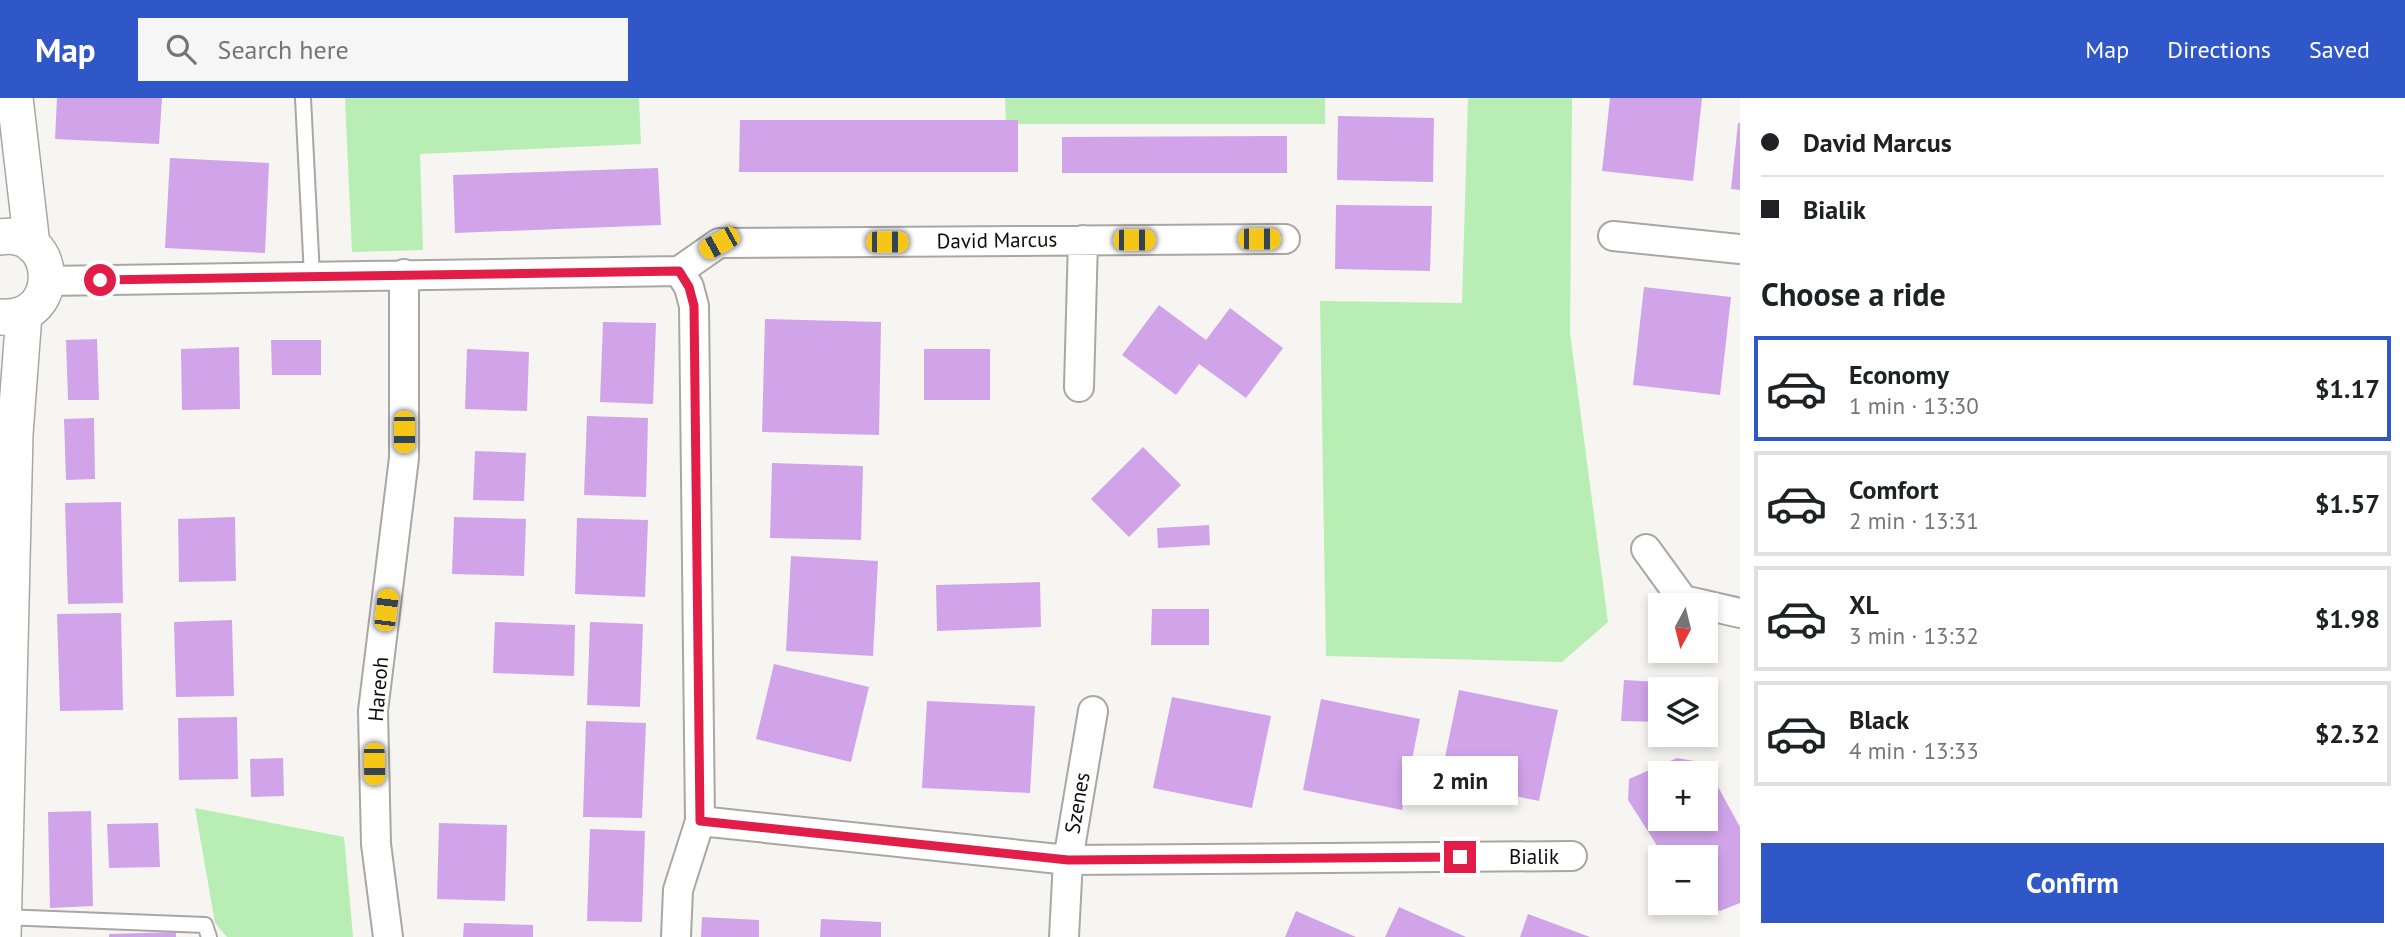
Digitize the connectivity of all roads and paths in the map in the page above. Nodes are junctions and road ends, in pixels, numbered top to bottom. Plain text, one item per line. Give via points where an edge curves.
1 (15, 98) edge
2 (303, 98) edge
3 (1613, 236) dead end
4 (1284, 239) dead end
5 (1083, 240) junction
6 (16, 241) edge
7 (1740, 248) edge
8 (679, 271) junction
9 (404, 274) junction
10 (312, 276) junction
11 (47, 281) junction
12 (12, 315) edge
13 (1079, 387) dead end
14 (1646, 549) dead end
15 (1740, 613) edge
16 (1093, 711) dead end
17 (700, 821) junction
18 (1572, 856) dead end
19 (1068, 860) junction
20 (3, 927) edge
21 (209, 937) edge
22 (388, 937) edge
23 (676, 937) edge
24 (1064, 937) edge

1 - 6 street
2 - 10 lane
3 - 7 street
4 - 5 street, David Marcus
5 - 8 street, David Marcus via 719,243
5 - 13 street
6 - 11 street via 41,255
8 - 9 street
8 - 17 street via 694,306
9 - 10 street
9 - 22 street, Hareoh via 404,458 373,711 376,844
10 - 11 street
11 - 12 street via 43,295
12 - 20 street via 15,447
14 - 15 street via 1683,600
16 - 19 street, Szenes
17 - 19 street, Bialik
17 - 23 street via 678,890
18 - 19 street, Bialik
19 - 24 street, Szenes
20 - 21 lane via 205,925

